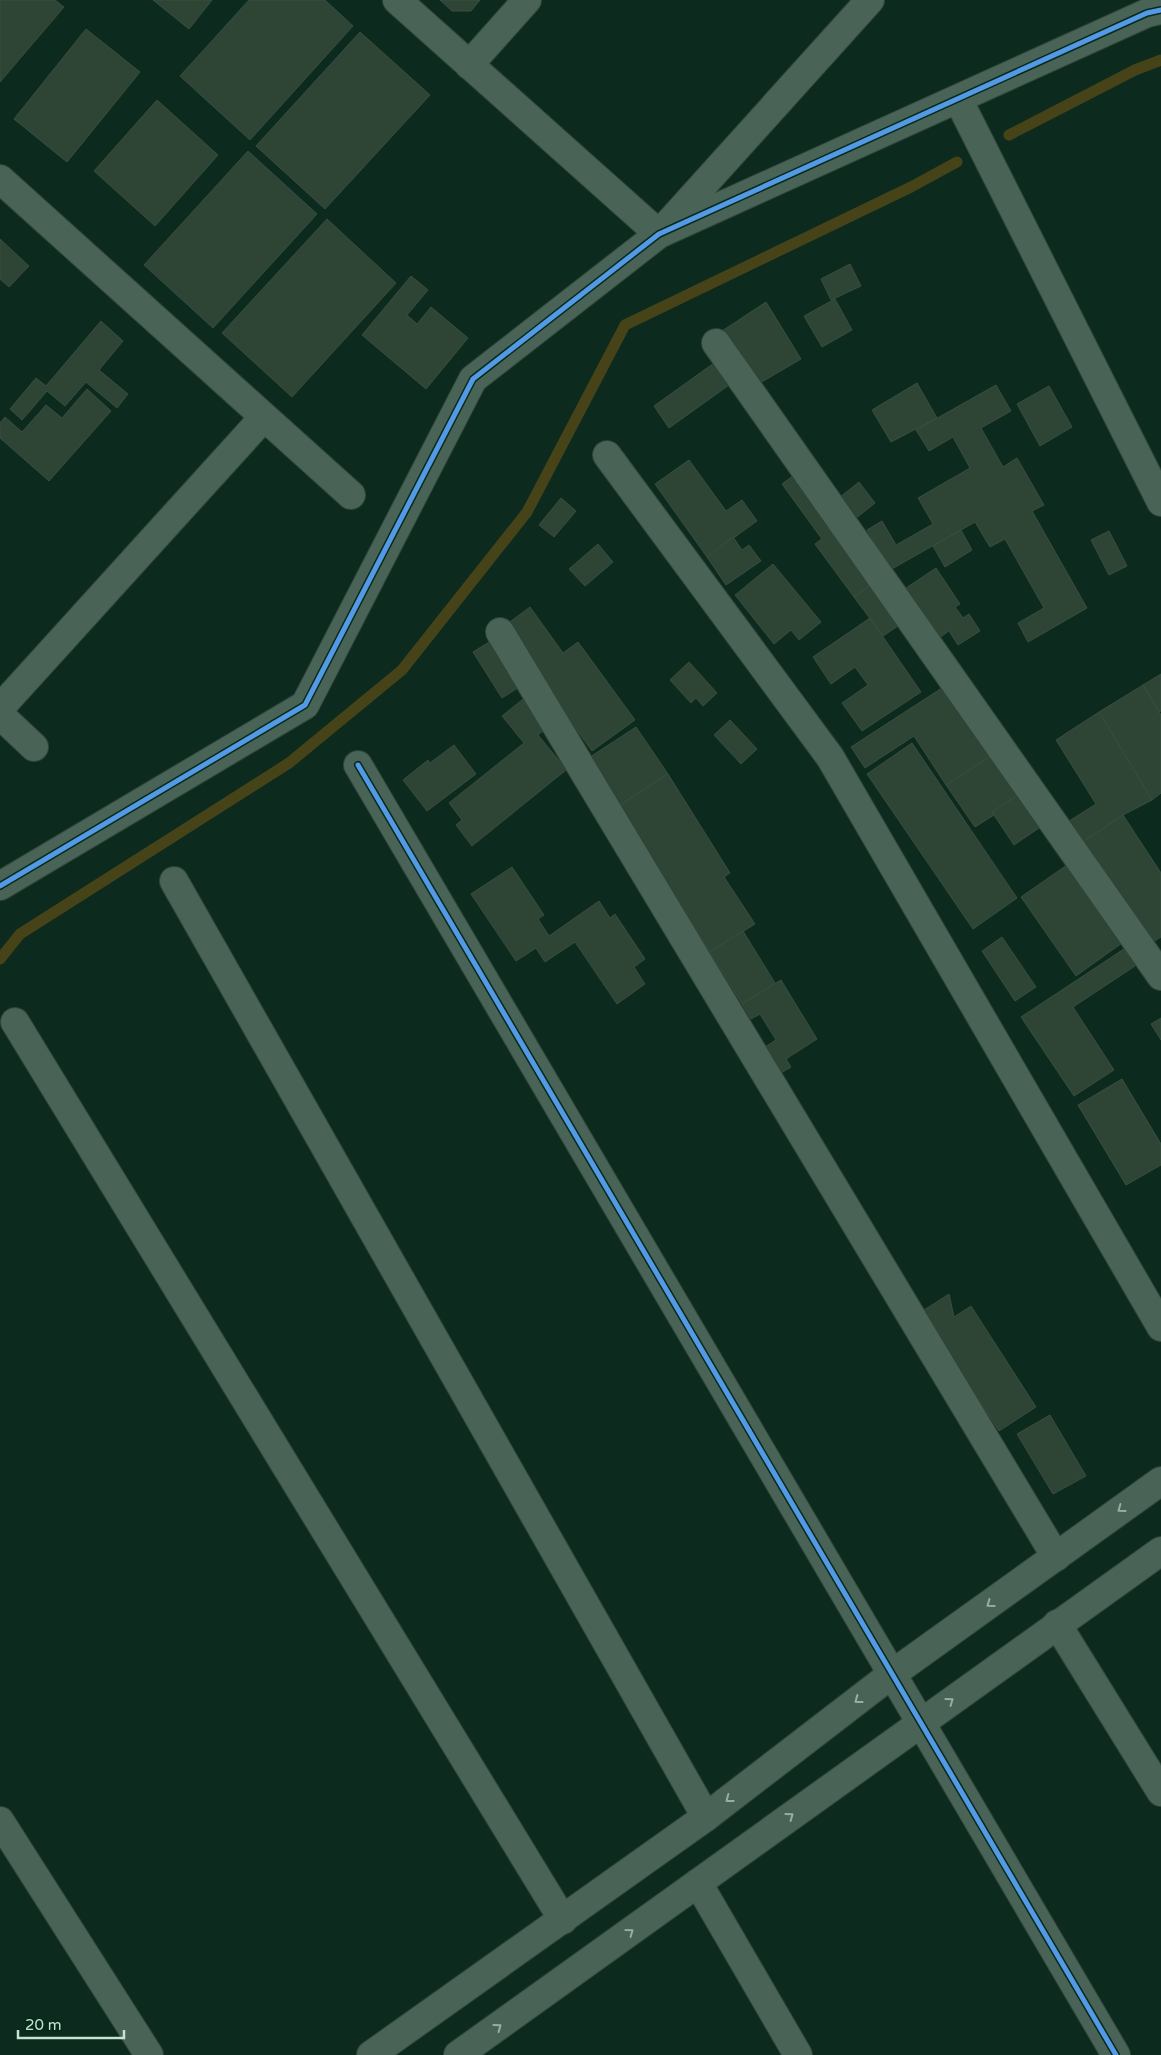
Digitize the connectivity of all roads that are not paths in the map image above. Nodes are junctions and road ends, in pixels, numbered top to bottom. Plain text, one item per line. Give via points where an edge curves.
1 (397, 0) edge
2 (527, 0) edge
3 (870, 0) edge
4 (1161, 10) edge
5 (469, 65) junction
6 (958, 98) junction
7 (0, 179) edge
8 (659, 234) junction
9 (716, 343) dead end
10 (264, 417) junction
11 (607, 455) dead end
12 (351, 495) dead end
13 (1161, 502) edge
14 (500, 632) dead end
15 (0, 708) edge
16 (0, 715) edge
17 (34, 746) dead end
18 (358, 765) dead end
19 (174, 881) dead end
20 (0, 886) edge
21 (1161, 976) edge
22 (15, 1022) dead end
23 (1161, 1327) edge
24 (1161, 1481) edge
25 (1161, 1551) edge
26 (1056, 1557) junction
27 (1058, 1624) junction
28 (892, 1674) junction
29 (920, 1722) junction
30 (1161, 1792) edge
31 (706, 1817) junction
32 (0, 1821) edge
33 (698, 1883) junction
34 (562, 1920) junction
35 (149, 2055) edge
36 (371, 2055) edge
37 (458, 2055) edge
38 (798, 2055) edge
39 (1116, 2055) edge

1 - 5 street
2 - 5 street
3 - 8 street
4 - 6 street via 1147,13
5 - 8 street
6 - 8 street
6 - 13 street
7 - 10 street
8 - 20 street via 473,378 305,705
9 - 21 street
10 - 12 street
10 - 15 street
11 - 23 street via 830,757
14 - 26 street
16 - 17 street
18 - 28 street
19 - 31 street
22 - 34 street
24 -> 26 street
25 - 27 street
26 -> 28 street
29 -> 27 street
27 - 30 street
28 - 29 street
28 -> 31 street
33 -> 29 street
29 - 39 street
31 - 34 street
32 - 35 street
37 -> 33 street
33 - 38 street
34 - 36 street

